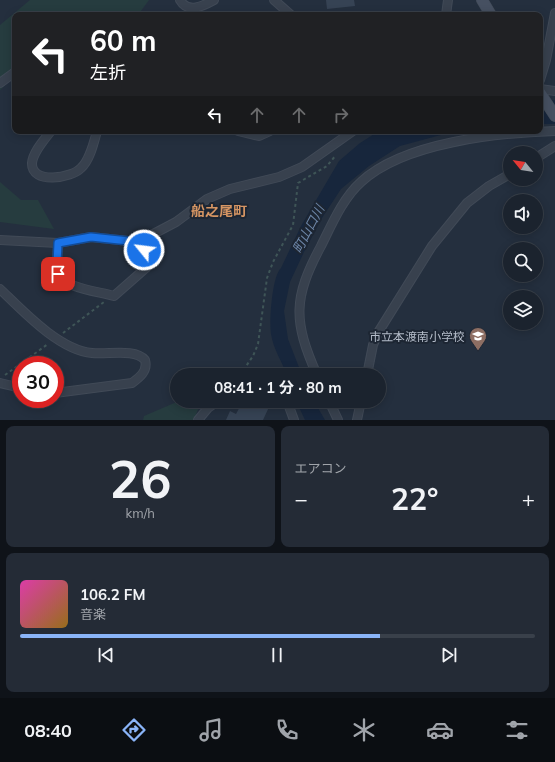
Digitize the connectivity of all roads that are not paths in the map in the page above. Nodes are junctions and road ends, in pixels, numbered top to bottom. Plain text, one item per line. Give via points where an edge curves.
1 (180, 0) edge
2 (214, 0) edge
3 (274, 0) edge
4 (448, 0) edge
5 (482, 0) edge
6 (288, 12) edge
7 (446, 12) edge
8 (489, 12) edge
9 (555, 12) edge
10 (543, 70) edge
11 (12, 74) edge
12 (0, 84) edge
13 (555, 91) edge
14 (543, 92) edge
15 (543, 97) edge
16 (555, 116) edge
17 (543, 131) edge
18 (555, 131) edge
19 (49, 134) edge
20 (96, 134) edge
21 (251, 134) edge
22 (263, 134) edge
23 (349, 134) edge
24 (505, 134) edge
25 (555, 146) edge
26 (543, 154) edge
27 (503, 178) edge
28 (0, 240) edge
29 (138, 242) junction
30 (58, 243) junction
31 (0, 289) edge
32 (314, 368) edge
33 (368, 368) edge
34 (0, 383) edge
35 (12, 386) edge
36 (64, 392) edge
37 (208, 408) edge
38 (290, 408) edge
39 (332, 408) edge
40 (360, 408) edge
41 (198, 420) edge
42 (294, 420) edge
43 (338, 420) edge
44 (357, 420) edge

1 - 2 street via 190,8 201,7
3 - 6 street
4 - 7 street
5 - 8 street
9 - 10 street
11 - 12 street
13 - 14 street
15 - 16 street
17 - 18 street
19 - 20 street via 34,156 32,165 42,176 56,178 71,175 82,168
21 - 22 street
23 - 29 street via 302,167 279,177 224,191 207,199 176,222
24 - 32 street via 480,137 400,158 361,182 348,197 308,270 302,291 300,330
25 - 26 street
27 - 33 street via 467,204 432,246 379,330
28 - 30 street
29 - 30 street via 91,237
29 - 30 street via 150,261 147,267 114,296 90,291 63,279 58,274
31 - 36 street via 74,348 91,353 138,354 145,360 146,365 140,378 132,383
34 - 35 street
37 - 41 street
38 - 42 street
39 - 43 street
40 - 44 street

